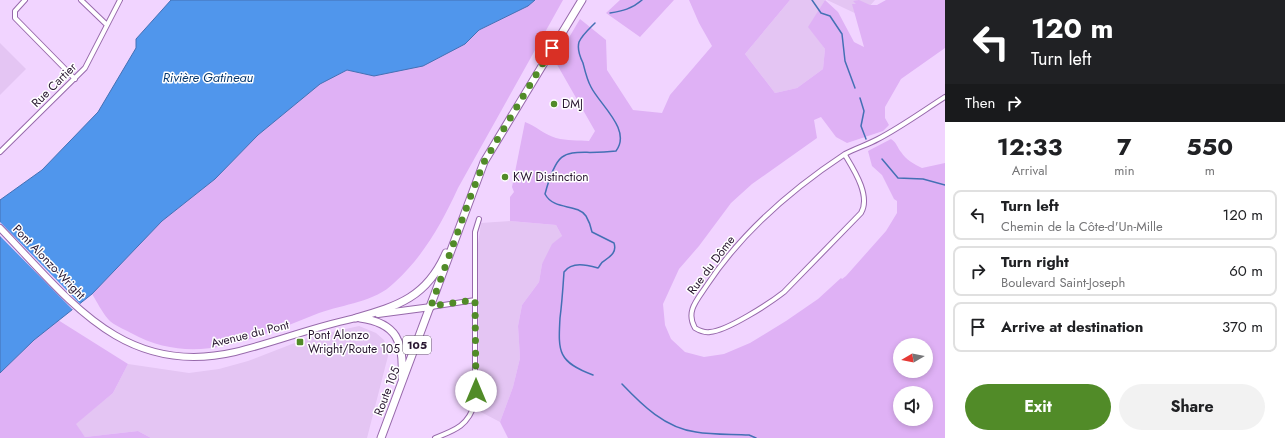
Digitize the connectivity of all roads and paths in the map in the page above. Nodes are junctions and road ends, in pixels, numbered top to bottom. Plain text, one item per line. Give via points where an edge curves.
1 (25, 0) edge
2 (81, 0) edge
3 (120, 0) edge
4 (582, 0) edge
5 (107, 25) junction
6 (75, 79) junction
7 (945, 98) edge
8 (0, 152) edge
9 (845, 155) junction
10 (470, 198) junction
11 (479, 219) dead end
12 (0, 228) edge
13 (475, 300) junction
14 (431, 306) junction
15 (81, 312) joint
16 (356, 318) junction
17 (402, 384) junction
18 (381, 438) edge
19 (435, 438) edge

1 - 6 street via 15,11 15,18
2 - 5 street
3 - 5 street, Rue Cartier
4 - 10 main road, 105 via 495,142
5 - 6 street, Rue Cartier via 85,68
6 - 8 street, Rue Cartier
7 - 9 street, Rue du Dôme via 879,139
9 - 9 street, Rue du Dôme via 772,210 724,261 691,310 695,328 703,332 716,331 770,303 784,292 861,213 865,205 864,196
10 - 14 main road, 105
10 - 16 main road via 445,256 420,290 396,306
11 - 13 street via 475,232
12 - 15 main road, Pont Alonzo-Wright
13 - 14 street
13 - 19 street via 476,391 472,412 466,423
14 - 16 main road, Avenue du Pont
14 - 17 main road, Route 105 / 105
15 - 16 main road, Avenue du Pont via 113,335 137,346 165,354 196,357 235,352
16 - 17 main road via 380,323 398,340 403,353
17 - 18 main road, Route 105 / 105

